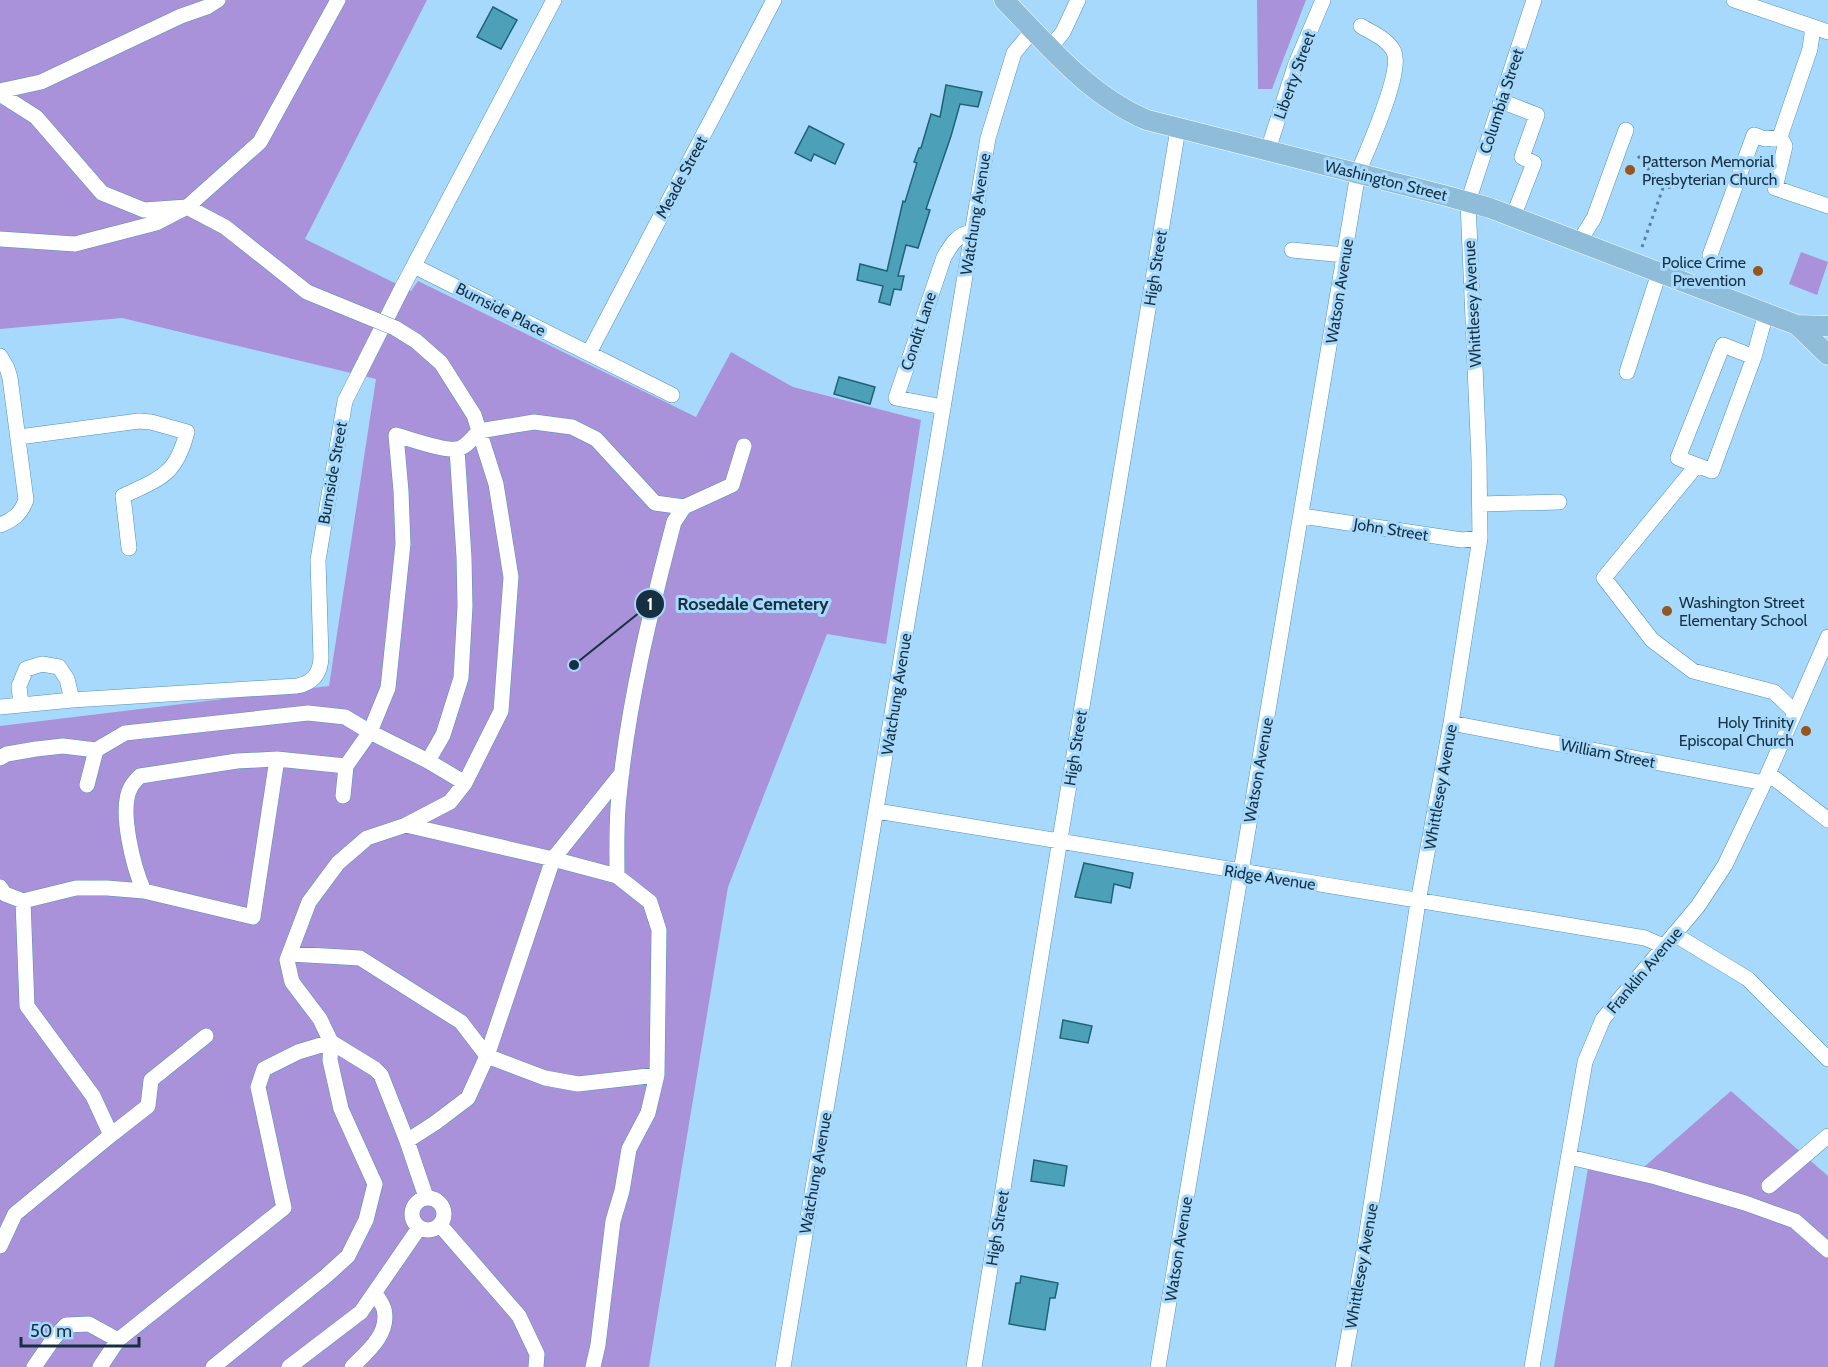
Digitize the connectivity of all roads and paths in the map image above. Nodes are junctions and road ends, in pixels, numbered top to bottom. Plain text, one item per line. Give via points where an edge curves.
1 (218, 0) edge
2 (338, 0) edge
3 (554, 0) edge
4 (774, 0) edge
5 (1004, 0) edge
6 (1078, 0) edge
7 (1323, 0) edge
8 (1534, 0) edge
9 (1734, 0) edge
10 (1361, 26) dead end
11 (1813, 27) junction
12 (1033, 30) junction
13 (1828, 32) edge
14 (1051, 47) junction
15 (0, 92) edge
16 (1501, 102) junction
17 (1178, 129) junction
18 (1626, 130) dead end
19 (1780, 136) junction
20 (1268, 150) junction
21 (1638, 156) dead end
22 (1358, 173) junction
23 (1699, 184) dead end
24 (1663, 188) junction
25 (1468, 202) junction
26 (1828, 206) edge
27 (187, 207) junction
28 (1513, 217) junction
29 (973, 232) junction
30 (0, 239) edge
31 (1579, 242) junction
32 (1642, 247) dead end
33 (1292, 250) dead end
34 (1345, 255) junction
35 (1710, 255) dead end
36 (414, 266) junction
37 (1659, 273) junction
38 (1766, 313) junction
39 (1797, 325) junction
40 (1828, 326) edge
41 (589, 353) junction
42 (1828, 355) edge
43 (1, 357) edge
44 (1754, 357) junction
45 (1626, 372) dead end
46 (672, 395) dead end
47 (943, 407) junction
48 (479, 431) junction
49 (19, 437) junction
50 (744, 446) dead end
51 (457, 448) junction
52 (1697, 465) junction
53 (1559, 502) dead end
54 (1480, 504) junction
55 (684, 507) junction
56 (1302, 516) junction
57 (0, 525) edge
58 (1480, 538) junction
59 (129, 548) dead end
60 (1828, 637) edge
61 (72, 700) junction
62 (21, 705) junction
63 (0, 707) edge
64 (1795, 712) junction
65 (1451, 723) junction
66 (370, 732) junction
67 (96, 750) junction
68 (0, 758) edge
69 (276, 759) junction
70 (428, 761) junction
71 (346, 766) junction
72 (622, 773) junction
73 (1767, 779) junction
74 (465, 783) junction
75 (87, 785) dead end
76 (343, 796) dead end
77 (877, 811) junction
78 (1828, 820) edge
79 (406, 825) junction
80 (1060, 840) junction
81 (553, 860) junction
82 (1241, 872) junction
83 (616, 876) junction
84 (0, 887) edge
85 (144, 891) junction
86 (23, 901) junction
87 (1418, 902) junction
88 (1674, 934) junction
89 (1663, 946) junction
90 (290, 954) junction
91 (206, 1036) dead end
92 (331, 1042) junction
93 (487, 1056) junction
94 (1828, 1059) edge
95 (657, 1075) junction
96 (111, 1135) junction
97 (1828, 1136) edge
98 (407, 1142) junction
99 (1569, 1157) junction
100 (1769, 1186) dead end
101 (426, 1197) junction
102 (440, 1225) junction
103 (419, 1228) junction
104 (0, 1246) edge
105 (1828, 1250) edge
106 (375, 1292) junction
107 (117, 1340) junction
108 (34, 1367) edge
109 (100, 1367) edge
110 (213, 1367) edge
111 (289, 1367) edge
112 (352, 1367) edge
113 (536, 1367) edge
114 (592, 1367) edge
115 (783, 1367) edge
116 (974, 1367) edge
117 (1158, 1367) edge
118 (1343, 1367) edge
119 (1532, 1367) edge

1 - 15 street via 41,82
2 - 27 street via 260,142
3 - 36 street, Burnside Street
4 - 41 street, Meade Street
5 - 12 main road, Washington Street
6 - 14 street
7 - 20 street, Liberty Street via 1294,66
8 - 16 street, Columbia Street
9 - 11 street
10 - 22 street, Watson Avenue via 1386,42 1394,52 1396,65
11 - 13 street
11 - 19 street via 1810,49
12 - 14 main road, Washington Street
12 - 29 street, Watchung Avenue via 1014,54 991,125
14 - 17 main road, Washington Street via 1117,105
15 - 27 street via 36,117 102,194 144,210
16 - 25 street, Columbia Street
16 - 28 street via 1537,115 1522,157 1534,163
17 - 20 main road, Washington Street
17 - 80 street, High Street
18 - 31 street via 1594,218
19 - 26 street via 1785,146 1774,188
19 - 35 street via 1765,139 1754,135
20 - 22 main road, Washington Street
21 - 24 path
22 - 25 main road, Washington Street
22 - 34 street, Watson Avenue
23 - 24 path
24 - 32 path
25 - 28 main road, Washington Street
25 - 54 street, Whittlesey Avenue
27 - 30 street via 156,224 75,244
27 - 48 street, bridge via 225,227 307,292 395,328 416,341 441,363 474,415
28 - 31 main road, Washington Street
29 - 47 street, Watchung Avenue
29 - 47 street, Condit Lane via 955,240 944,257 896,398
31 - 37 main road, Washington Street
33 - 34 street
34 - 56 street, Watson Avenue
36 - 41 street, Burnside Place
36 - 61 street, Burnside Street via 343,409 318,560 321,667 313,680 297,686
37 - 38 main road, Washington Street
37 - 45 street
38 - 39 main road, Washington Street
38 - 44 street
39 - 40 main road, Washington Street
39 - 42 main road, Washington Street
41 - 46 street, Burnside Place
43 - 49 street via 10,378
44 - 52 street via 1712,471
44 - 52 street via 1723,345 1678,458
47 - 77 street, Watchung Avenue
48 - 51 street via 469,443
48 - 55 street via 534,422 572,428 596,439 655,503
48 - 74 street via 496,484 511,577 501,711
49 - 57 street via 26,500 17,516
49 - 59 street via 139,421 187,432 178,459 165,474 123,496
50 - 55 street via 732,485
51 - 66 street via 396,435 403,544 388,688
51 - 70 street via 464,586 461,678 443,735
52 - 64 street via 1604,578 1652,640 1693,670 1774,692
53 - 54 street
54 - 58 street, Whittlesey Avenue
55 - 72 street via 674,522 644,644 627,725
56 - 58 street, John Street via 1461,540
56 - 82 street, Watson Avenue
58 - 65 street, Whittlesey Avenue
60 - 64 street, Franklin Avenue
61 - 62 street, Burnside Street
61 - 62 street via 67,679 59,667 42,664 26,669 19,686
62 - 63 street, Burnside Street
64 - 73 street, Franklin Avenue
65 - 73 street, William Street
65 - 87 street, Whittlesey Avenue
66 - 67 street via 345,717 308,713 125,733
66 - 70 street
66 - 71 street
67 - 68 street via 36,748
67 - 75 street
69 - 71 street
69 - 85 street via 140,776 130,788 128,835
69 - 85 street via 253,917
70 - 74 street
71 - 76 street
72 - 81 street
72 - 83 street
73 - 78 street, William Street
73 - 88 street, Franklin Avenue via 1725,865
74 - 79 street via 450,802
77 - 80 street, Ridge Avenue
77 - 115 street, Watchung Avenue
79 - 81 street
79 - 90 street via 367,838 338,862 309,902
80 - 82 street, Ridge Avenue
80 - 116 street, High Street
81 - 83 street
81 - 93 street
82 - 87 street, Ridge Avenue
82 - 117 street, Watson Avenue
83 - 95 street via 650,902 659,930
84 - 86 street via 5,894
85 - 86 street via 76,888
86 - 96 street via 27,1006 93,1096
87 - 89 street, Ridge Avenue via 1645,938
87 - 118 street, Whittlesey Avenue
88 - 89 street, Franklin Avenue
88 - 94 street via 1748,979
89 - 99 street, Franklin Avenue via 1604,1019 1586,1062
90 - 92 street via 287,960 292,982 320,1019
90 - 93 street via 360,958 461,1023
91 - 96 street via 152,1080 148,1106
92 - 98 street via 381,1075
92 - 107 street via 297,1052 264,1069 258,1087 284,1208
92 - 110 street via 330,1060 340,1109 375,1184 366,1220 348,1256
93 - 95 street via 546,1078 578,1084
93 - 98 street via 468,1098
95 - 114 street via 648,1113 629,1149 613,1221
96 - 104 street via 15,1214
97 - 100 street
98 - 101 street
99 - 105 street via 1745,1203 1795,1221
99 - 119 street, Franklin Avenue
101 - 102 street via 436,1200 443,1209
101 - 103 street via 416,1202 411,1211
102 - 103 street via 430,1230
102 - 113 street via 519,1316 537,1354
103 - 106 street
106 - 111 street via 361,1312
106 - 112 street via 384,1310 383,1329 374,1346
107 - 108 street via 89,1324 66,1325
107 - 109 street

